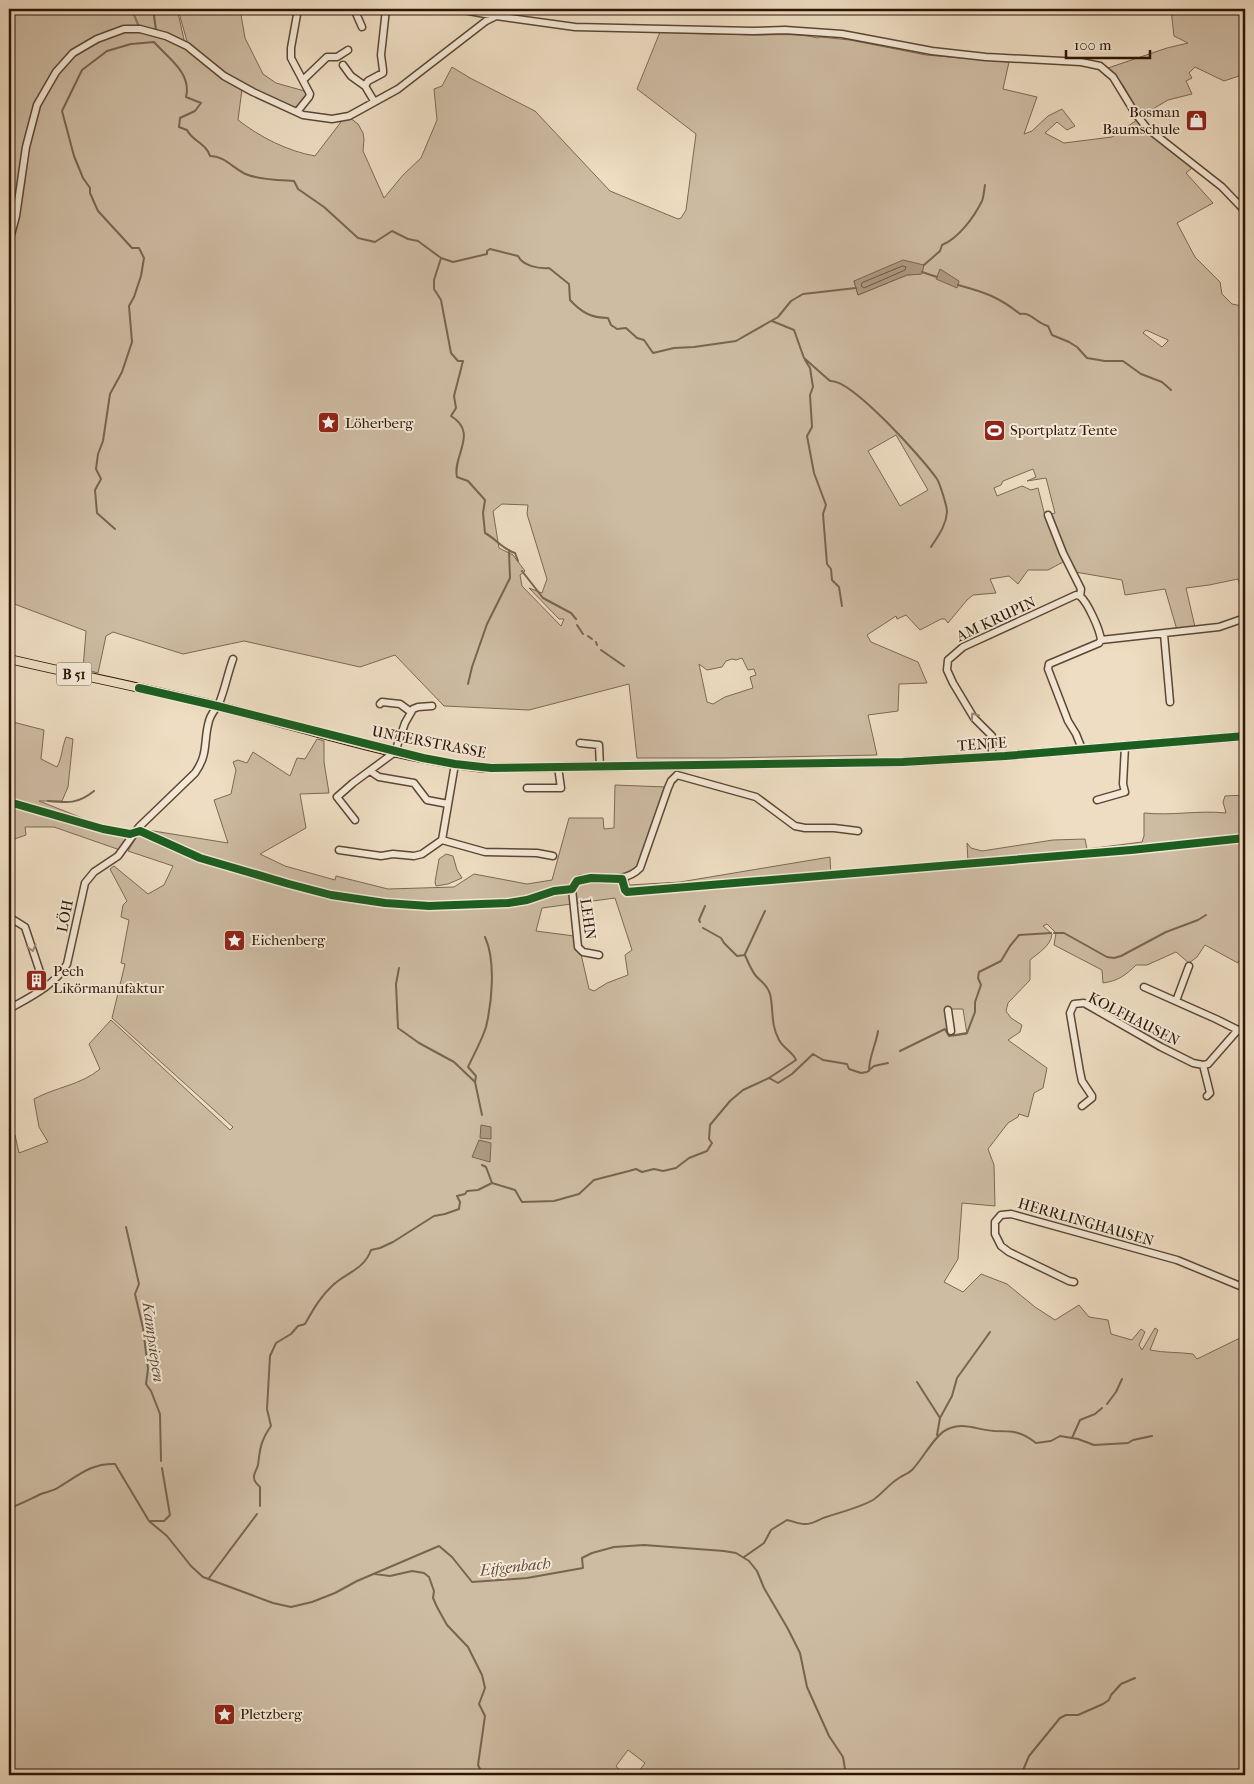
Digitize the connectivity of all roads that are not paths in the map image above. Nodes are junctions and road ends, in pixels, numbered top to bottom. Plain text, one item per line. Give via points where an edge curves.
1 (298, 9) edge
2 (355, 9) edge
3 (386, 9) edge
4 (458, 9) edge
5 (496, 16) junction
6 (362, 27) dead end
7 (348, 50) dead end
8 (343, 65) dead end
9 (303, 80) junction
10 (365, 86) junction
11 (374, 101) junction
12 (297, 112) junction
13 (1245, 211) edge
14 (9, 242) edge
15 (1048, 515) dead end
16 (1080, 596) junction
17 (1245, 618) edge
18 (1164, 634) junction
19 (1101, 640) junction
20 (9, 659) edge
21 (232, 660) dead end
22 (1170, 702) dead end
23 (380, 704) dead end
24 (216, 706) junction
25 (432, 706) dead end
26 (411, 712) junction
27 (1245, 736) edge
28 (580, 743) dead end
29 (1125, 746) junction
30 (1082, 749) junction
31 (395, 752) junction
32 (992, 757) junction
33 (455, 764) junction
34 (720, 765) joint
35 (676, 766) junction
36 (600, 767) junction
37 (558, 768) junction
38 (370, 771) junction
39 (677, 775) junction
40 (527, 788) dead end
41 (1097, 800) dead end
42 (448, 804) junction
43 (355, 820) dead end
44 (858, 831) dead end
45 (442, 840) junction
46 (338, 850) dead end
47 (553, 856) dead end
48 (9, 917) edge
49 (599, 955) dead end
50 (1189, 966) dead end
51 (45, 987) junction
52 (1144, 987) dead end
53 (1176, 1002) junction
54 (9, 1009) edge
55 (948, 1010) dead end
56 (1245, 1027) edge
57 (1238, 1030) junction
58 (951, 1031) dead end
59 (1203, 1065) junction
60 (1207, 1096) dead end
61 (1082, 1106) dead end
62 (1074, 1282) dead end
63 (1245, 1288) edge

1 - 9 street via 290,54
2 - 6 street
3 - 10 street via 381,56 384,70
4 - 5 street
5 - 11 street via 414,78
5 - 13 street via 553,25 842,34 986,58 1081,62 1100,66 1113,76 1147,128 1222,187
7 - 9 street via 337,57 327,58
8 - 10 street
9 - 12 street via 310,94
10 - 11 street
11 - 12 street via 342,118 323,119
12 - 14 street via 224,76 187,46 166,36 140,29 124,29 96,39 73,53 56,72 37,105
15 - 16 street via 1081,589
16 - 19 street
32 -> 16 street, AM KRUPIN via 992,736 974,718 952,681 947,670 948,660 963,647 1076,595
17 - 18 street via 1219,627
18 - 19 street
18 - 22 street
19 - 30 street via 1049,664 1048,669
20 - 24 main road, UNTERSTRASSE / B 51
21 - 24 street via 220,703
23 - 26 street, UNTERSTRASSE via 400,704
24 - 31 main road, UNTERSTRASSE / B 51
24 - 51 street, LÖH via 209,720 201,765 140,827 118,856 85,882 67,964 61,974
25 - 26 street, UNTERSTRASSE via 418,707
26 - 31 street, UNTERSTRASSE
27 - 29 main road, TENTE / B 51
28 - 36 street via 599,745
29 - 30 main road, TENTE / B 51
29 - 41 street via 1125,792
30 - 32 main road, TENTE / B 51
31 - 33 main road, UNTERSTRASSE / B 51
31 - 38 street, UNTERSTRASSE
32 - 34 main road, TENTE / B 51
33 - 37 main road, UNTERSTRASSE / B 51 via 491,768
33 - 42 street
34 - 35 main road, UNTERSTRASSE / B 51
35 - 36 main road, UNTERSTRASSE / B 51
35 - 39 street
36 - 37 main road, UNTERSTRASSE / B 51
37 - 40 street via 561,788
38 - 42 street via 379,777 414,783 427,800
38 - 43 street, UNTERSTRASSE via 337,797
39 - 44 street via 756,798 795,826
39 - 49 street, LEHN via 668,788 640,868 622,879 580,879 572,889 578,946 583,952
42 - 45 street
45 - 46 street via 414,856 381,856
45 - 47 street via 486,852
48 -> 51 street via 25,928
50 - 53 street
51 - 54 street, LÖH
52 - 53 street
53 - 57 street
55 - 58 street
56 - 57 street
57 - 59 street via 1214,1058
59 - 60 street via 1210,1093
59 - 61 street, KOLFHAUSEN via 1161,1047 1084,1003 1074,1004 1070,1013 1080,1072 1082,1082 1092,1096
62 - 63 street, HERRLINGHAUSEN via 1003,1248 995,1234 998,1217 1011,1214 1177,1260

